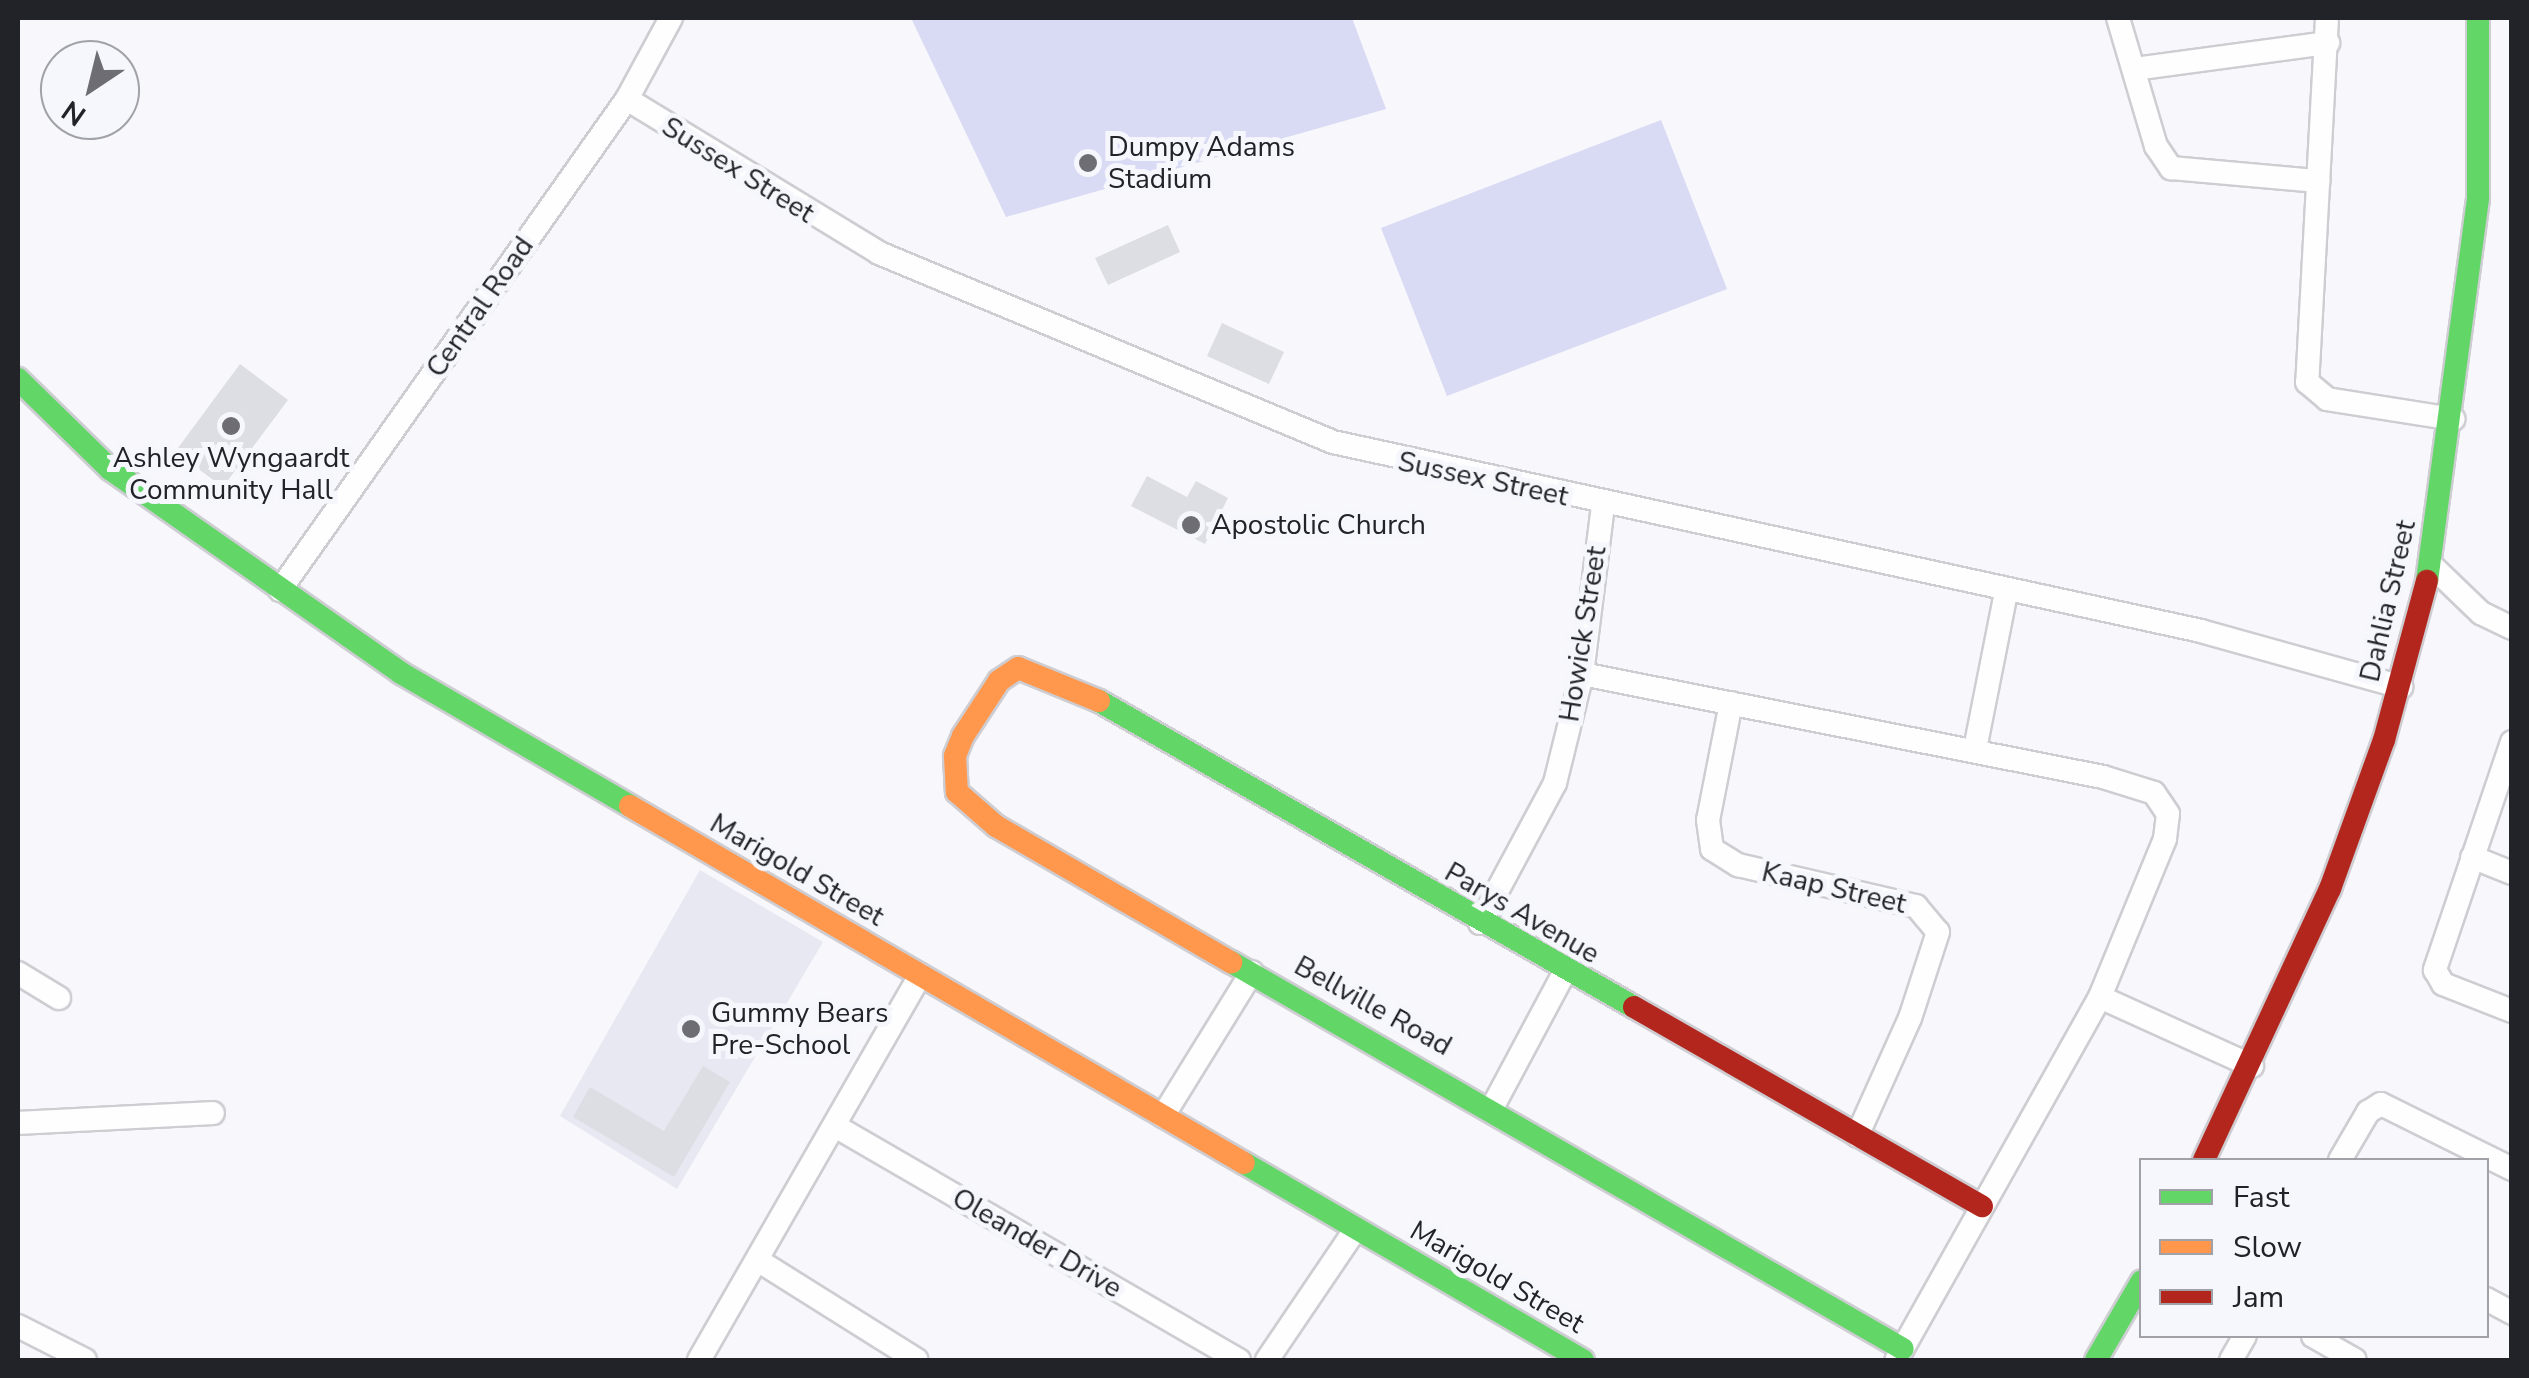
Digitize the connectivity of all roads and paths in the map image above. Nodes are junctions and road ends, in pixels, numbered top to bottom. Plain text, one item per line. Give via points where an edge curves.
1 (671, 18) edge
2 (2118, 18) edge
3 (2327, 18) edge
4 (2478, 18) edge
5 (2328, 42) junction
6 (2135, 69) junction
7 (627, 99) junction
8 (2318, 181) junction
9 (18, 379) edge
10 (2453, 420) junction
11 (1604, 505) junction
12 (2430, 564) junction
13 (280, 590) junction
14 (2006, 592) junction
15 (2512, 628) edge
16 (1033, 670) joint
17 (1582, 674) junction
18 (2401, 687) junction
19 (1731, 703) junction
20 (2512, 742) edge
21 (1975, 749) junction
22 (2472, 857) junction
23 (2512, 872) edge
24 (1480, 923) junction
25 (18, 972) edge
26 (1252, 972) junction
27 (1564, 973) junction
28 (920, 976) junction
29 (2100, 997) junction
30 (59, 998) dead end
31 (2512, 1011) edge
32 (2252, 1066) junction
33 (1492, 1108) junction
34 (212, 1113) dead end
35 (1163, 1116) junction
36 (18, 1123) edge
37 (835, 1126) junction
38 (1857, 1136) junction
39 (2205, 1158) edge
40 (2341, 1158) edge
41 (2512, 1169) edge
42 (1982, 1206) junction
43 (1355, 1230) junction
44 (759, 1261) junction
45 (2139, 1285) edge
46 (2489, 1301) edge
47 (2512, 1313) edge
48 (18, 1326) edge
49 (2244, 1338) edge
50 (2316, 1338) edge
51 (1900, 1355) edge
52 (85, 1360) edge
53 (699, 1360) edge
54 (917, 1360) edge
55 (1239, 1360) edge
56 (1267, 1360) edge
57 (1583, 1360) edge
58 (2096, 1360) edge
59 (2232, 1360) edge
60 (2355, 1360) edge

1 - 7 street, Central Road
2 - 6 street
3 - 5 street
4 - 10 street, Dahlia Street via 2478,198
5 - 6 street
5 - 8 street
6 - 8 street via 2156,146 2170,168
7 - 11 street, Sussex Street via 836,232 1078,338 1333,442
7 - 13 street, Central Road
8 - 10 street via 2307,382 2327,399
9 - 13 street, Marigold Street via 110,469
10 - 12 street, Dahlia Street
11 - 14 street, Sussex Street
11 - 17 street, Howick Street
12 - 15 street via 2481,613
12 - 18 street, Dahlia Street
13 - 28 street, Marigold Street via 401,672
14 - 18 street, Sussex Street via 2202,631
14 - 21 street
16 - 24 street, Parys Avenue via 1076,688
16 - 26 street, Bellville Road via 1008,674 987,695 955,756 958,792 996,826
17 - 19 street
17 - 24 street, Howick Street via 1554,784
18 - 32 street, Dahlia Street via 2330,889
19 - 21 street
19 - 38 street, Kaap Street via 1708,820 1712,849 1738,866 1916,906 1938,932 1910,1018
20 - 22 street
21 - 29 street via 2154,792 2168,814 2165,839
22 - 23 street
22 - 31 street via 2435,974 2443,984
24 - 27 street, Parys Avenue
25 - 30 street
26 - 33 street, Bellville Road
26 - 35 street
27 - 33 street
27 - 38 street, Parys Avenue
28 - 35 street, Marigold Street
28 - 37 street
29 - 32 street
29 - 42 street
32 - 39 street, Dahlia Street
33 - 51 street, Bellville Road
34 - 36 street
35 - 43 street, Marigold Street
37 - 44 street
37 - 55 street, Oleander Drive
38 - 42 street, Parys Avenue
40 - 41 street via 2368,1112 2380,1104
42 - 51 street
43 - 56 street
43 - 57 street, Marigold Street
44 - 53 street
44 - 54 street
45 - 58 street
46 - 47 street
48 - 52 street
49 - 59 street
50 - 60 street

